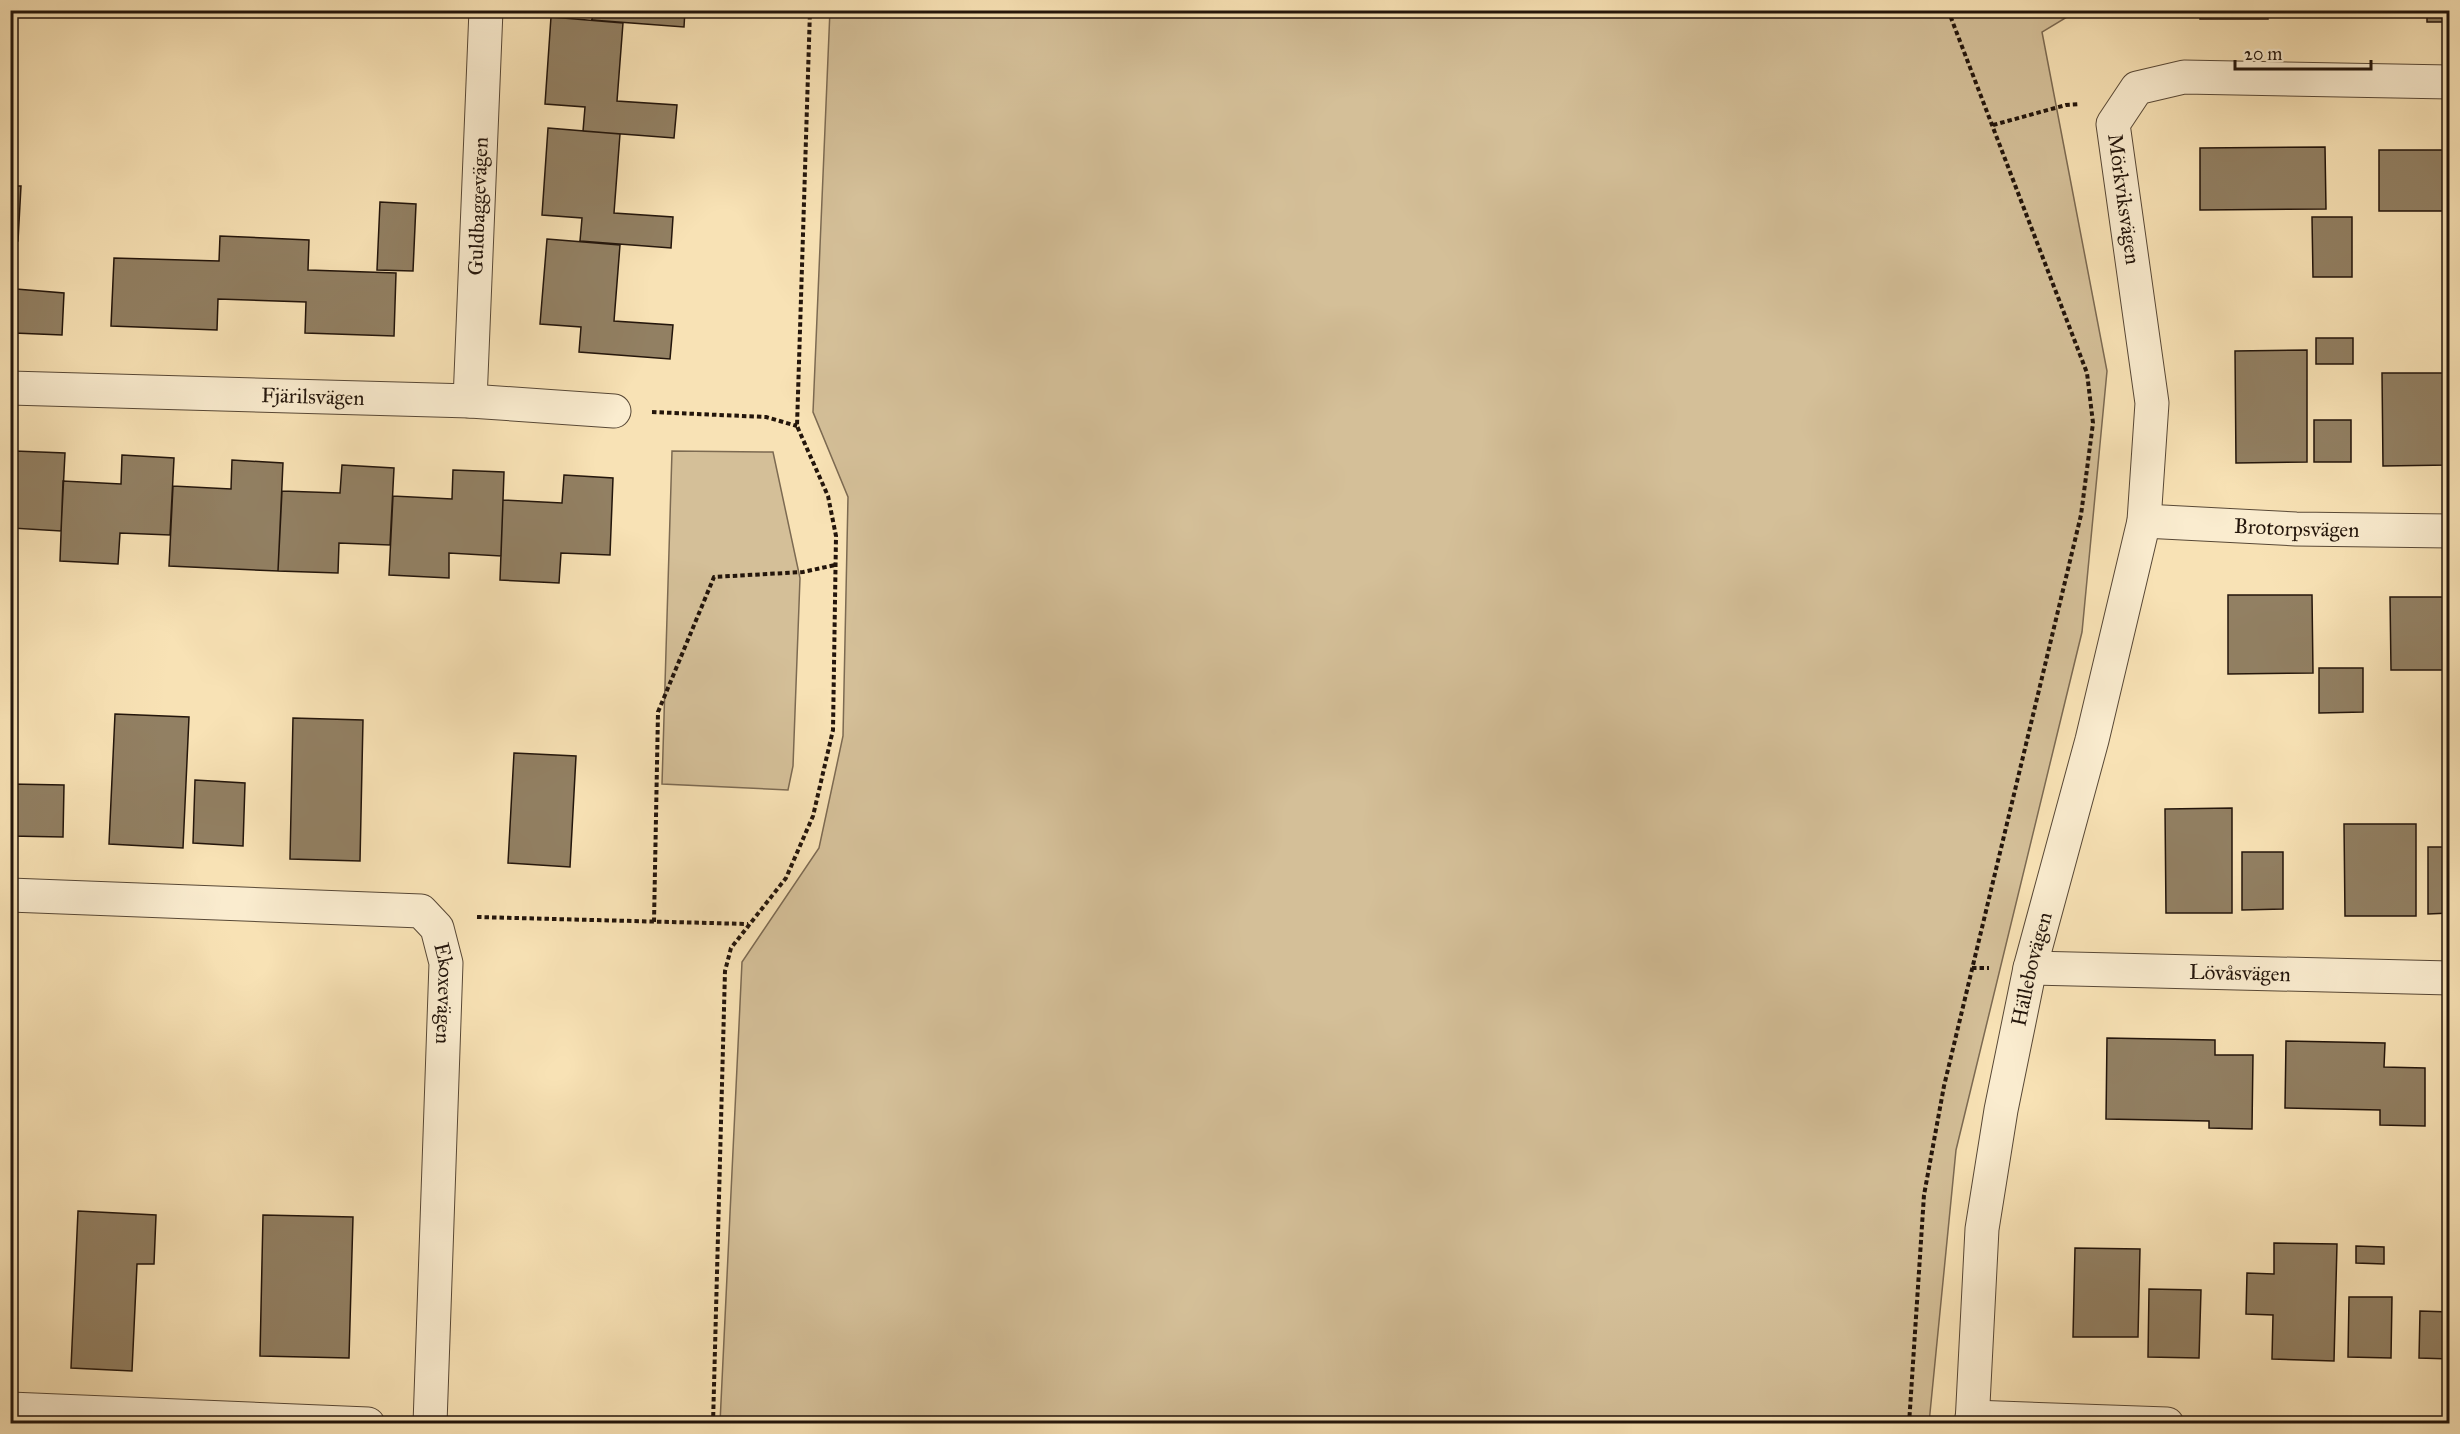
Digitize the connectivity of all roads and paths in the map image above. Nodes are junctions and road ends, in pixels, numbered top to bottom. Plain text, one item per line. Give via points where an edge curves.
1 (486, 10) edge
2 (810, 10) edge
3 (1948, 10) edge
4 (2450, 82) edge
5 (2123, 109) junction
6 (1993, 125) junction
7 (10, 388) edge
8 (470, 401) junction
9 (614, 411) joint
10 (797, 426) junction
11 (2144, 521) junction
12 (2450, 531) edge
13 (835, 565) junction
14 (10, 895) edge
15 (421, 911) junction
16 (654, 922) junction
17 (749, 924) junction
18 (2031, 968) junction
19 (2450, 978) edge
20 (10, 1409) edge
21 (1972, 1420) edge
22 (368, 1424) edge
23 (430, 1424) edge
24 (713, 1424) edge
25 (1823, 1424) edge
26 (1900, 1424) edge
27 (1909, 1424) edge
28 (2167, 1424) edge

1 - 8 street, Guldbaggevägen
2 - 10 path
3 - 6 path
4 - 5 street, Mörkviksvägen via 2184,77 2137,88
5 - 6 path via 2095,103 2066,105
5 - 11 street, Mörkviksvägen via 2113,124 2152,403
6 - 27 path via 2087,373 2093,423 2081,515 1947,1076 1924,1195
7 - 8 street, Fjärilsvägen
8 - 9 street, Fjärilsvägen
9 - 10 path via 766,417
10 - 13 path via 828,496 836,536
11 - 12 street, Brotorpsvägen via 2296,530
11 - 18 street, Hällebovägen via 2092,740
13 - 16 path via 803,572 714,577 658,712
13 - 17 path via 833,730 825,768 813,816 786,878
14 - 15 street
15 - 16 path via 479,917
15 - 23 street, Ekoxevägen via 438,928 446,963
16 - 17 path
17 - 24 path via 731,948 725,971
18 - 19 street, Lövåsvägen
18 - 21 street, Hällebovägen via 2001,1110 1982,1229
20 - 22 street
21 - 28 street
25 - 26 path via 1856,1419

